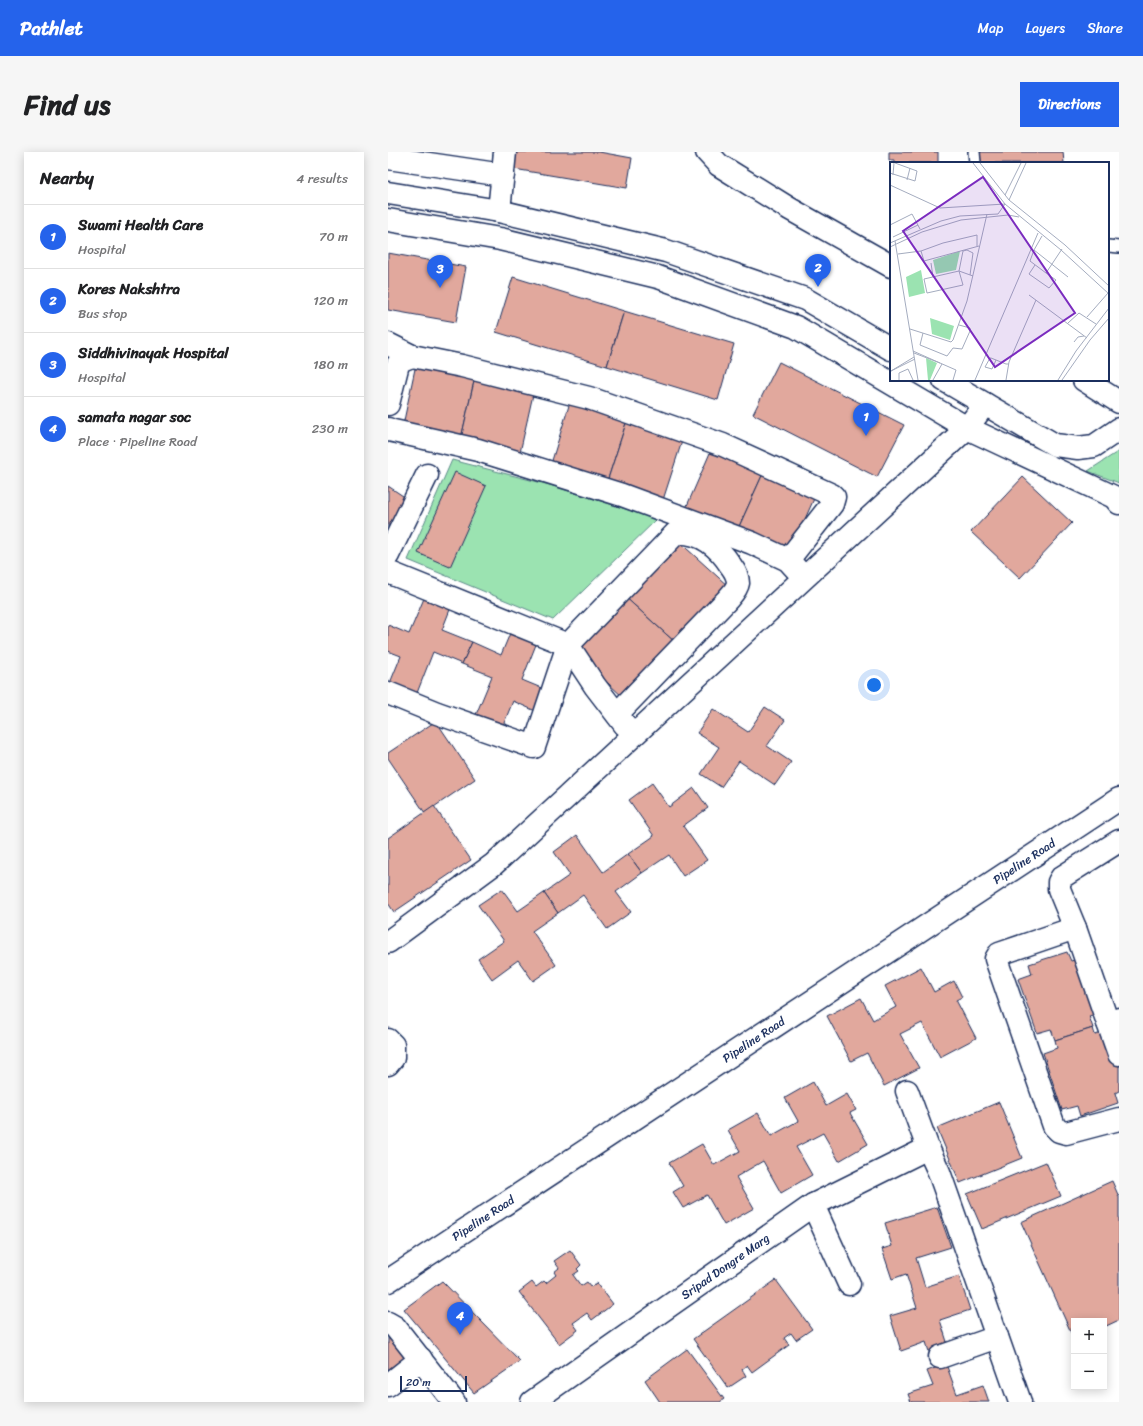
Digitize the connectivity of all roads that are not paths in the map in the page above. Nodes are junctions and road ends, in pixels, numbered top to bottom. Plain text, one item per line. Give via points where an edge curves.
1 (505, 152) edge
2 (707, 152) edge
3 (974, 152) edge
4 (388, 158) edge
5 (975, 162) edge
6 (503, 175) junction
7 (388, 192) edge
8 (499, 211) junction
9 (388, 220) edge
10 (1109, 246) edge
11 (1119, 247) edge
12 (890, 265) edge
13 (388, 344) edge
14 (890, 348) edge
15 (412, 356) junction
16 (946, 381) edge
17 (1086, 381) edge
18 (1119, 402) edge
19 (388, 404) edge
20 (985, 404) junction
21 (967, 428) junction
22 (388, 429) edge
23 (1119, 429) edge
24 (427, 475) dead end
25 (1119, 503) edge
26 (388, 555) edge
27 (788, 560) junction
28 (388, 572) edge
29 (805, 577) junction
30 (568, 645) junction
31 (388, 693) edge
32 (617, 714) junction
33 (633, 736) junction
34 (1119, 799) edge
35 (1119, 841) edge
36 (1075, 928) junction
37 (388, 942) edge
38 (1114, 1021) edge
39 (388, 1040) edge
40 (1119, 1054) edge
41 (388, 1064) edge
42 (908, 1091) dead end
43 (1119, 1119) edge
44 (928, 1148) junction
45 (813, 1205) junction
46 (388, 1281) edge
47 (849, 1284) dead end
48 (388, 1323) edge
49 (997, 1337) junction
50 (940, 1357) dead end
51 (421, 1359) junction
52 (388, 1386) edge
53 (454, 1402) edge
54 (532, 1402) edge
55 (1020, 1402) edge

1 - 6 street
2 - 12 street via 719,165 790,210
3 - 5 lane
4 - 6 street
6 - 8 street
7 - 8 street
8 - 14 street via 666,251 805,299
9 - 21 street via 500,239 658,277 796,327
10 - 11 lane
13 - 15 street
15 - 19 street via 398,364
15 - 27 street via 589,398 723,445 832,495 832,504
16 - 20 street
17 - 18 street
20 - 21 street
20 - 23 street via 1055,445 1078,448 1094,446
21 - 25 street via 1114,497
21 - 29 street
22 - 27 street via 478,450 622,495 752,543
24 - 26 street
27 - 29 street
28 - 30 street
29 - 33 street
30 - 31 street via 534,747
30 - 32 street
30 - 32 street via 676,532 692,534 708,541 717,547 725,558 738,581 735,589
32 - 33 street
33 - 37 street via 494,864
34 - 46 street, Pipeline Road
35 - 36 street via 1062,877 1059,882 1059,889
36 - 38 street
36 - 43 street via 999,954 996,959 1054,1126 1066,1133
38 - 40 street
39 - 41 street via 392,1045 393,1058
42 - 44 street
44 - 45 street, Sripad Dongre Marg
44 - 49 street via 939,1172
45 - 47 street
45 - 54 street, Sripad Dongre Marg
48 - 51 street via 396,1327
49 - 50 street
49 - 55 street
51 - 52 street
51 - 53 street

